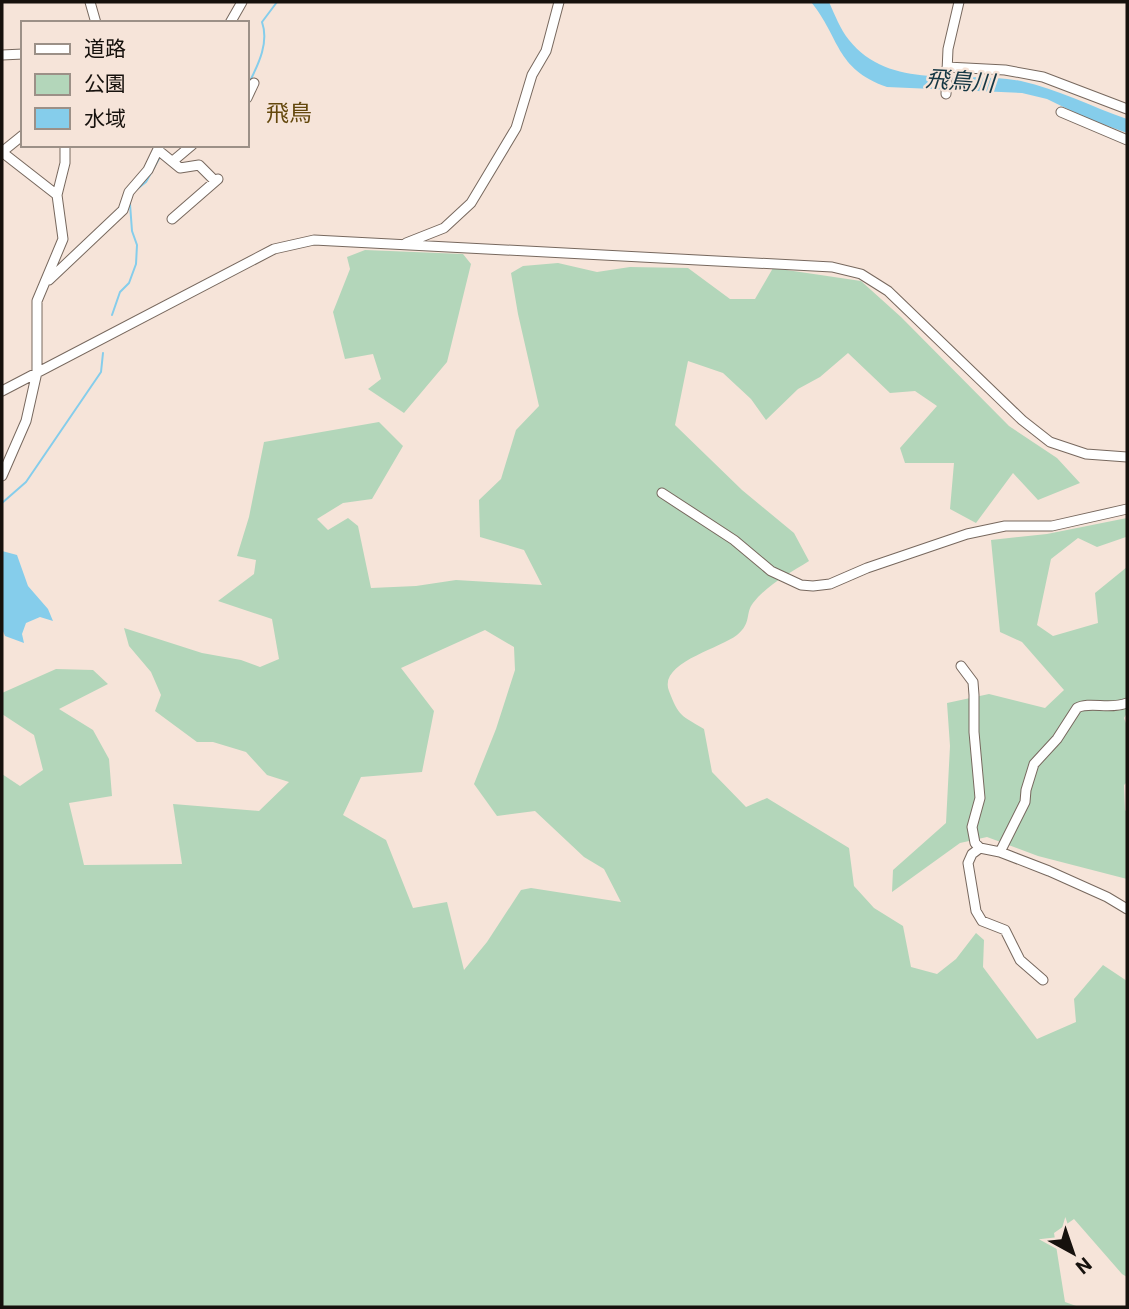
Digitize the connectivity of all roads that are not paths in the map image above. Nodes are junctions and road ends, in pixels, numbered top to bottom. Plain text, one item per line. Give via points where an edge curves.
1 (90, 2) edge
2 (243, 2) edge
3 (559, 2) edge
4 (959, 2) edge
5 (95, 21) edge
6 (231, 21) edge
7 (21, 54) edge
8 (2, 55) edge
9 (946, 71) junction
10 (254, 83) dead end
11 (946, 92) dead end
12 (248, 96) edge
13 (1127, 109) edge
14 (1061, 112) dead end
15 (21, 137) edge
16 (1127, 140) edge
17 (65, 147) edge
18 (190, 147) edge
19 (160, 150) edge
20 (2, 152) edge
21 (173, 162) junction
22 (57, 195) junction
23 (172, 219) dead end
24 (402, 245) junction
25 (43, 286) junction
26 (37, 372) junction
27 (2, 391) edge
28 (1127, 457) edge
29 (2, 476) edge
30 (662, 493) dead end
31 (1127, 509) edge
32 (961, 666) dead end
33 (1127, 703) edge
34 (980, 848) junction
35 (1000, 852) junction
36 (1127, 909) edge
37 (1043, 980) dead end

1 - 5 street
2 - 6 street
3 - 24 street via 547,51 532,75 516,128 471,203 444,228
4 - 9 street
7 - 8 street
9 - 11 street
9 - 13 street via 1005,70 1043,77
10 - 12 street
14 - 16 street
15 - 20 street
17 - 22 street
18 - 21 street
19 - 21 street
19 - 25 street via 149,171 129,192 123,210
20 - 22 street
21 - 23 street via 180,167 200,165 217,180
22 - 25 street via 63,239
24 - 26 street via 314,240 274,249
24 - 28 street via 832,267 861,274 888,291 1050,442 1086,454
25 - 26 street via 37,301
26 - 27 street
26 - 29 street via 26,421
30 - 31 street via 734,540 771,571 813,586 830,584 967,534 1005,526 1052,526
32 - 34 street via 973,682 981,798 972,827
33 - 35 street via 1077,708 1057,740 1034,764 1025,802
34 - 35 street
34 - 37 street via 968,863 976,911 982,921 1004,930 1020,960
35 - 36 street

